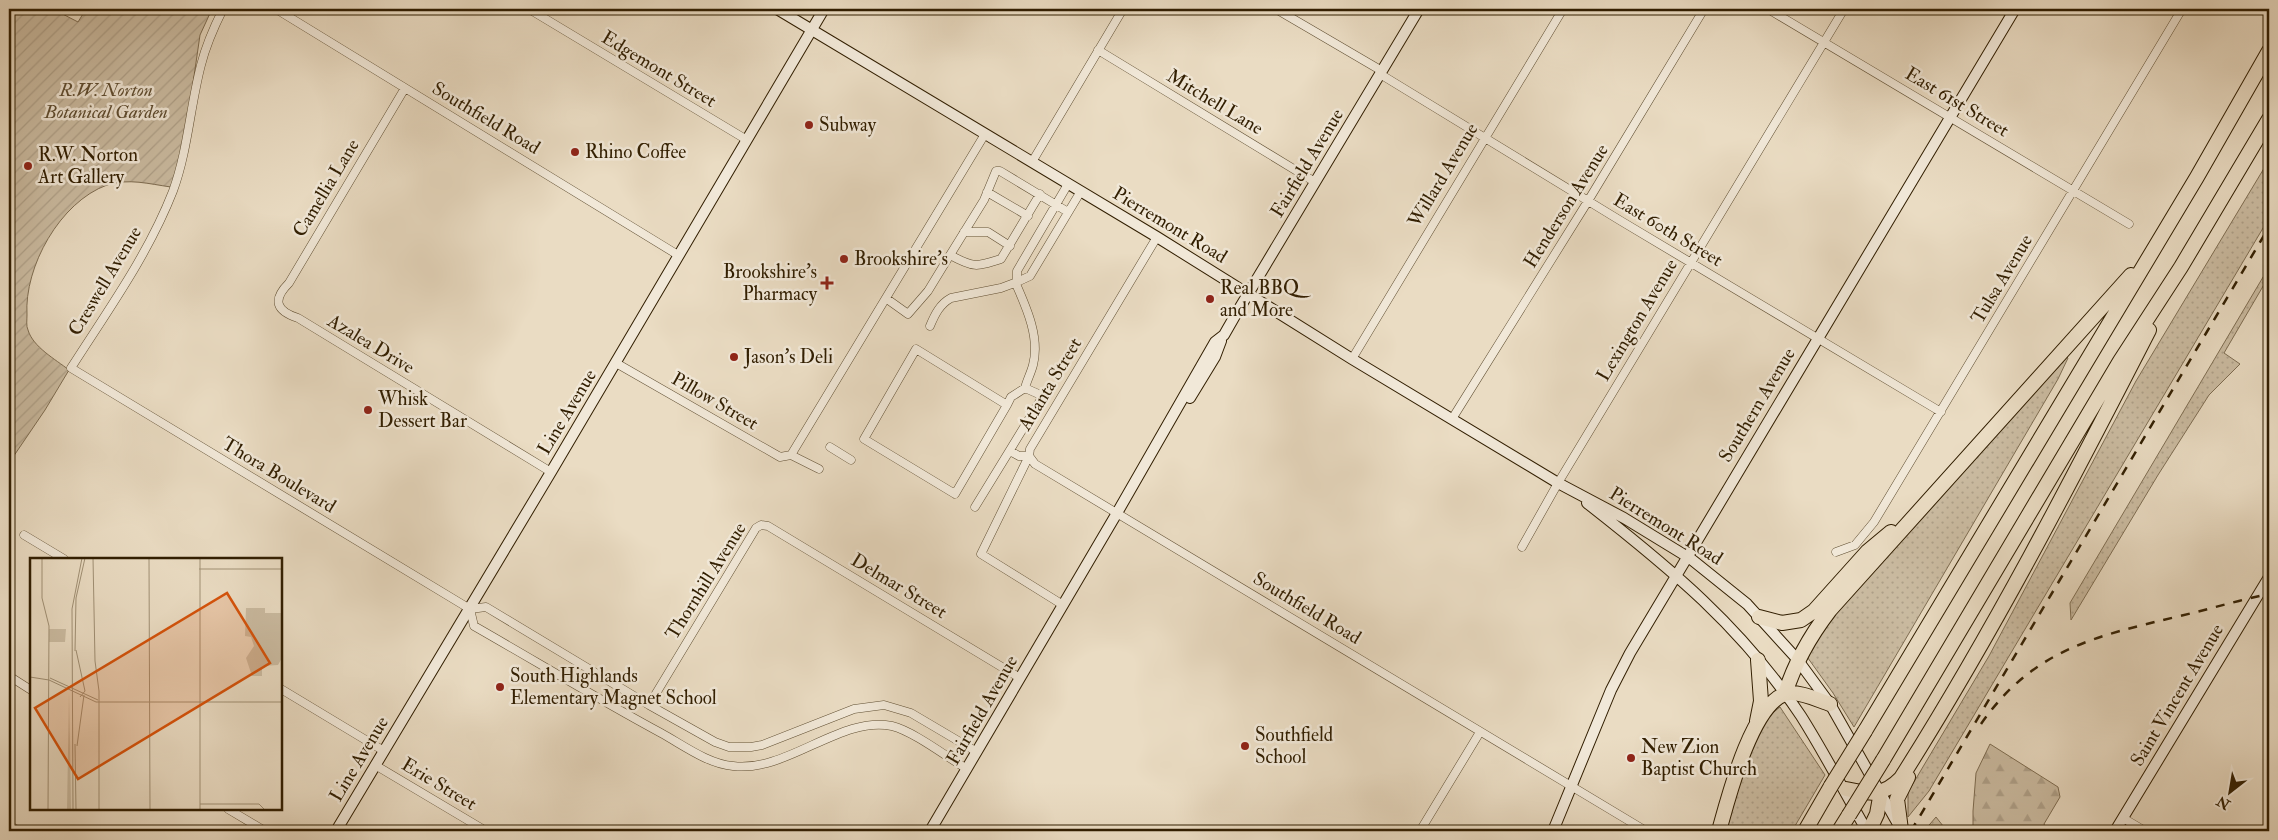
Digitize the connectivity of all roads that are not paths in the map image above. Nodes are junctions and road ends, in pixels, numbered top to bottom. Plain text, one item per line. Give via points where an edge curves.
1 (223, 9) edge
2 (276, 9) edge
3 (529, 9) edge
4 (777, 9) edge
5 (824, 9) edge
6 (1123, 9) edge
7 (1276, 9) edge
8 (1419, 9) edge
9 (1563, 9) edge
10 (1704, 9) edge
11 (1768, 9) edge
12 (1844, 9) edge
13 (2016, 9) edge
14 (2182, 9) edge
15 (812, 30) junction
16 (1824, 43) junction
17 (1098, 50) junction
18 (2269, 51) edge
19 (1381, 73) junction
20 (405, 88) junction
21 (1950, 117) junction
22 (2269, 119) edge
23 (985, 134) junction
24 (1485, 138) junction
25 (747, 140) junction
26 (1032, 162) junction
27 (1315, 182) junction
28 (1068, 184) junction
29 (1081, 191) junction
30 (2073, 191) junction
31 (987, 192) junction
32 (1040, 194) junction
33 (1588, 201) junction
34 (1056, 204) junction
35 (1068, 212) junction
36 (1028, 216) junction
37 (2129, 224) dead end
38 (964, 232) junction
39 (1157, 237) junction
40 (1010, 246) junction
41 (2153, 250) junction
42 (678, 255) junction
43 (950, 256) junction
44 (1690, 262) junction
45 (2181, 267) junction
46 (1016, 283) junction
47 (1249, 294) junction
48 (887, 298) junction
49 (279, 304) joint
50 (930, 326) dead end
51 (1817, 338) junction
52 (1352, 359) junction
53 (616, 363) junction
54 (71, 368) joint
55 (1025, 388) junction
56 (1007, 405) junction
57 (1941, 412) junction
58 (1452, 419) junction
59 (830, 447) dead end
60 (1010, 451) junction
61 (791, 455) junction
62 (1029, 456) junction
63 (852, 460) dead end
64 (818, 469) dead end
65 (551, 472) junction
66 (1558, 483) junction
67 (1568, 489) junction
68 (1926, 504) junction
69 (975, 507) dead end
70 (1118, 514) junction
71 (761, 525) joint
72 (24, 535) dead end
73 (1522, 546) dead end
74 (1836, 552) dead end
75 (1688, 557) junction
76 (62, 558) edge
77 (1677, 575) junction
78 (2269, 578) edge
79 (1063, 606) junction
80 (470, 609) junction
81 (1759, 617) junction
82 (1797, 659) junction
83 (1758, 660) junction
84 (9, 676) edge
85 (1020, 678) junction
86 (30, 689) edge
87 (282, 690) edge
88 (1785, 694) junction
89 (1830, 704) junction
90 (649, 705) junction
91 (1757, 724) junction
92 (1480, 732) junction
93 (384, 751) junction
94 (977, 752) junction
95 (376, 765) junction
96 (967, 769) junction
97 (1907, 769) junction
98 (1570, 786) junction
99 (1846, 789) junction
100 (1881, 792) junction
101 (230, 810) edge
102 (2123, 818) junction
103 (9, 825) edge
104 (1902, 830) edge
105 (19, 831) edge
106 (266, 831) edge
107 (336, 831) edge
108 (486, 831) edge
109 (930, 831) edge
110 (1420, 831) edge
111 (1553, 831) edge
112 (1646, 831) edge
113 (1719, 831) edge
114 (1805, 831) edge
115 (1840, 831) edge
116 (1868, 831) edge
117 (2115, 831) edge
118 (2145, 831) edge

1 - 54 street, Creswell Avenue via 202,64 185,152 169,199 126,285
2 - 20 street, Southfield Road
3 - 25 street, Edgemont Street
4 - 15 main road, Pierremont Road
5 - 15 main road, Line Avenue
6 - 17 street
7 - 19 street, East 60th Street
8 - 19 main road, Fairfield Avenue
9 - 24 street, Willard Avenue
10 - 33 street, Henderson Avenue
11 - 16 street, East 61st Street
12 - 16 street, Lexington Avenue
13 - 21 main road, Southern Avenue
14 - 30 street, Tulsa Avenue
15 - 23 main road, Pierremont Road
15 - 25 main road, Line Avenue
16 - 21 street, East 61st Street
16 - 44 street, Lexington Avenue
17 - 26 street
17 - 27 street, Mitchell Lane
18 - 41 highway
19 - 24 street, East 60th Street
19 - 27 main road, Fairfield Avenue
20 - 42 street, Southfield Road
20 - 49 street, Camellia Lane via 278,296
21 - 30 street, East 61st Street
21 - 51 main road, Southern Avenue
22 - 45 highway
23 - 26 main road, Pierremont Road
23 - 48 street
24 - 33 street, East 60th Street
24 - 52 street, Willard Avenue
25 - 42 main road, Line Avenue
26 - 28 main road, Pierremont Road
27 - 47 main road, Fairfield Avenue
28 - 29 main road, Pierremont Road
28 - 34 street
29 - 35 street
29 - 39 main road, Pierremont Road
30 - 37 street, East 61st Street
30 - 57 street, Tulsa Avenue
31 - 32 street via 996,171 1000,170
31 - 36 street
31 - 38 street
32 - 34 street
32 - 36 street
33 - 44 street, East 60th Street
33 - 58 street, Henderson Avenue
34 - 35 street
34 - 46 street via 1017,272
35 - 46 street via 1030,276
36 - 40 street
38 - 40 street via 988,232
38 - 43 street
39 - 47 main road, Pierremont Road
39 - 62 street, Atlanta Street via 1030,449
40 - 43 street via 1001,259 982,265 969,266
41 - 68 highway
41 - 114 highway, bridge
42 - 53 main road, Line Avenue
43 - 48 street via 928,291 908,314
44 - 51 street, East 60th Street
44 - 66 street, Lexington Avenue
45 - 97 highway via 2051,520
45 - 115 highway, bridge via 2120,361
46 - 50 street via 951,298 936,312
46 - 55 street via 1035,344 1033,365
47 - 52 main road, Pierremont Road
47 - 70 main road, Fairfield Avenue via 1224,335 1216,357 1170,423
48 - 61 street
49 - 65 street, Azalea Drive via 283,312 298,318
51 - 57 street, East 60th Street
51 - 75 main road, Southern Avenue
52 - 58 main road, Pierremont Road
53 - 61 street, Pillow Street via 780,457
53 - 65 main road, Line Avenue
54 - 80 street, Thora Boulevard
55 - 56 street via 1011,397
55 - 60 street via 1043,396
56 - 56 street via 955,494 864,439 916,349
57 - 74 street, Tulsa Avenue via 1870,528 1855,545
58 - 66 main road, Pierremont Road
59 - 63 street
60 - 62 street via 1019,456
60 - 69 street
61 - 64 street, Pillow Street
62 - 70 street, Southfield Road via 1035,464
62 - 79 street, Atlanta Street via 981,554
65 - 80 main road, Line Avenue
66 - 67 main road, Pierremont Road
66 - 73 street, Lexington Avenue
67 - 75 main road, Pierremont Road
67 - 77 main road, Pierremont Road
68 - 81 highway via 1867,552 1814,611 1801,620 1782,623
68 - 82 highway via 1830,610
70 - 79 main road, Fairfield Avenue
70 - 92 street, Southfield Road
71 - 85 street, Delmar Street via 768,526
71 - 90 street, Thornhill Avenue via 756,528
72 - 76 street
75 - 77 main road, Southern Avenue
75 - 81 main road, Pierremont Road via 1716,577
77 - 83 main road, Pierremont Road via 1712,608
77 - 98 main road, Southern Avenue via 1620,671
78 - 102 main road, Saint Vincent Avenue
79 - 85 main road, Fairfield Avenue
80 - 90 street, Thora Boulevard via 486,607
80 - 93 main road, Line Avenue
80 - 96 street via 474,626 640,722 723,764 748,767 768,764 853,729 879,724 899,729
81 - 82 main road, Pierremont Road
82 - 88 highway
82 - 89 main road, Pierremont Road
83 - 88 main road, Pierremont Road
83 - 91 highway via 1761,701
84 - 86 street
85 - 94 main road, Fairfield Avenue
87 - 93 street, Erie Street
88 - 89 highway
88 - 91 highway via 1771,704
88 - 99 main road, Pierremont Road
89 - 100 main road, Pierremont Road
90 - 94 street, Thora Boulevard via 715,742 736,748 762,745 854,709 884,705 911,713
91 - 113 highway via 1733,779
92 - 98 street, Southfield Road
92 - 110 street
93 - 95 main road, Line Avenue
94 - 96 main road, Fairfield Avenue
95 - 107 main road, Line Avenue
95 - 108 street, Erie Street
96 - 109 main road, Fairfield Avenue
97 - 100 highway via 1894,785
97 - 104 highway via 1908,780 1897,798
98 - 111 main road, Southern Avenue
98 - 112 street, Southfield Road
99 - 100 highway via 1869,794
99 - 116 main road, Pierremont Road
100 - 104 main road, Pierremont Road
100 - 116 highway via 1878,814
101 - 106 street
102 - 117 main road, Saint Vincent Avenue
102 - 118 street
103 - 105 street

